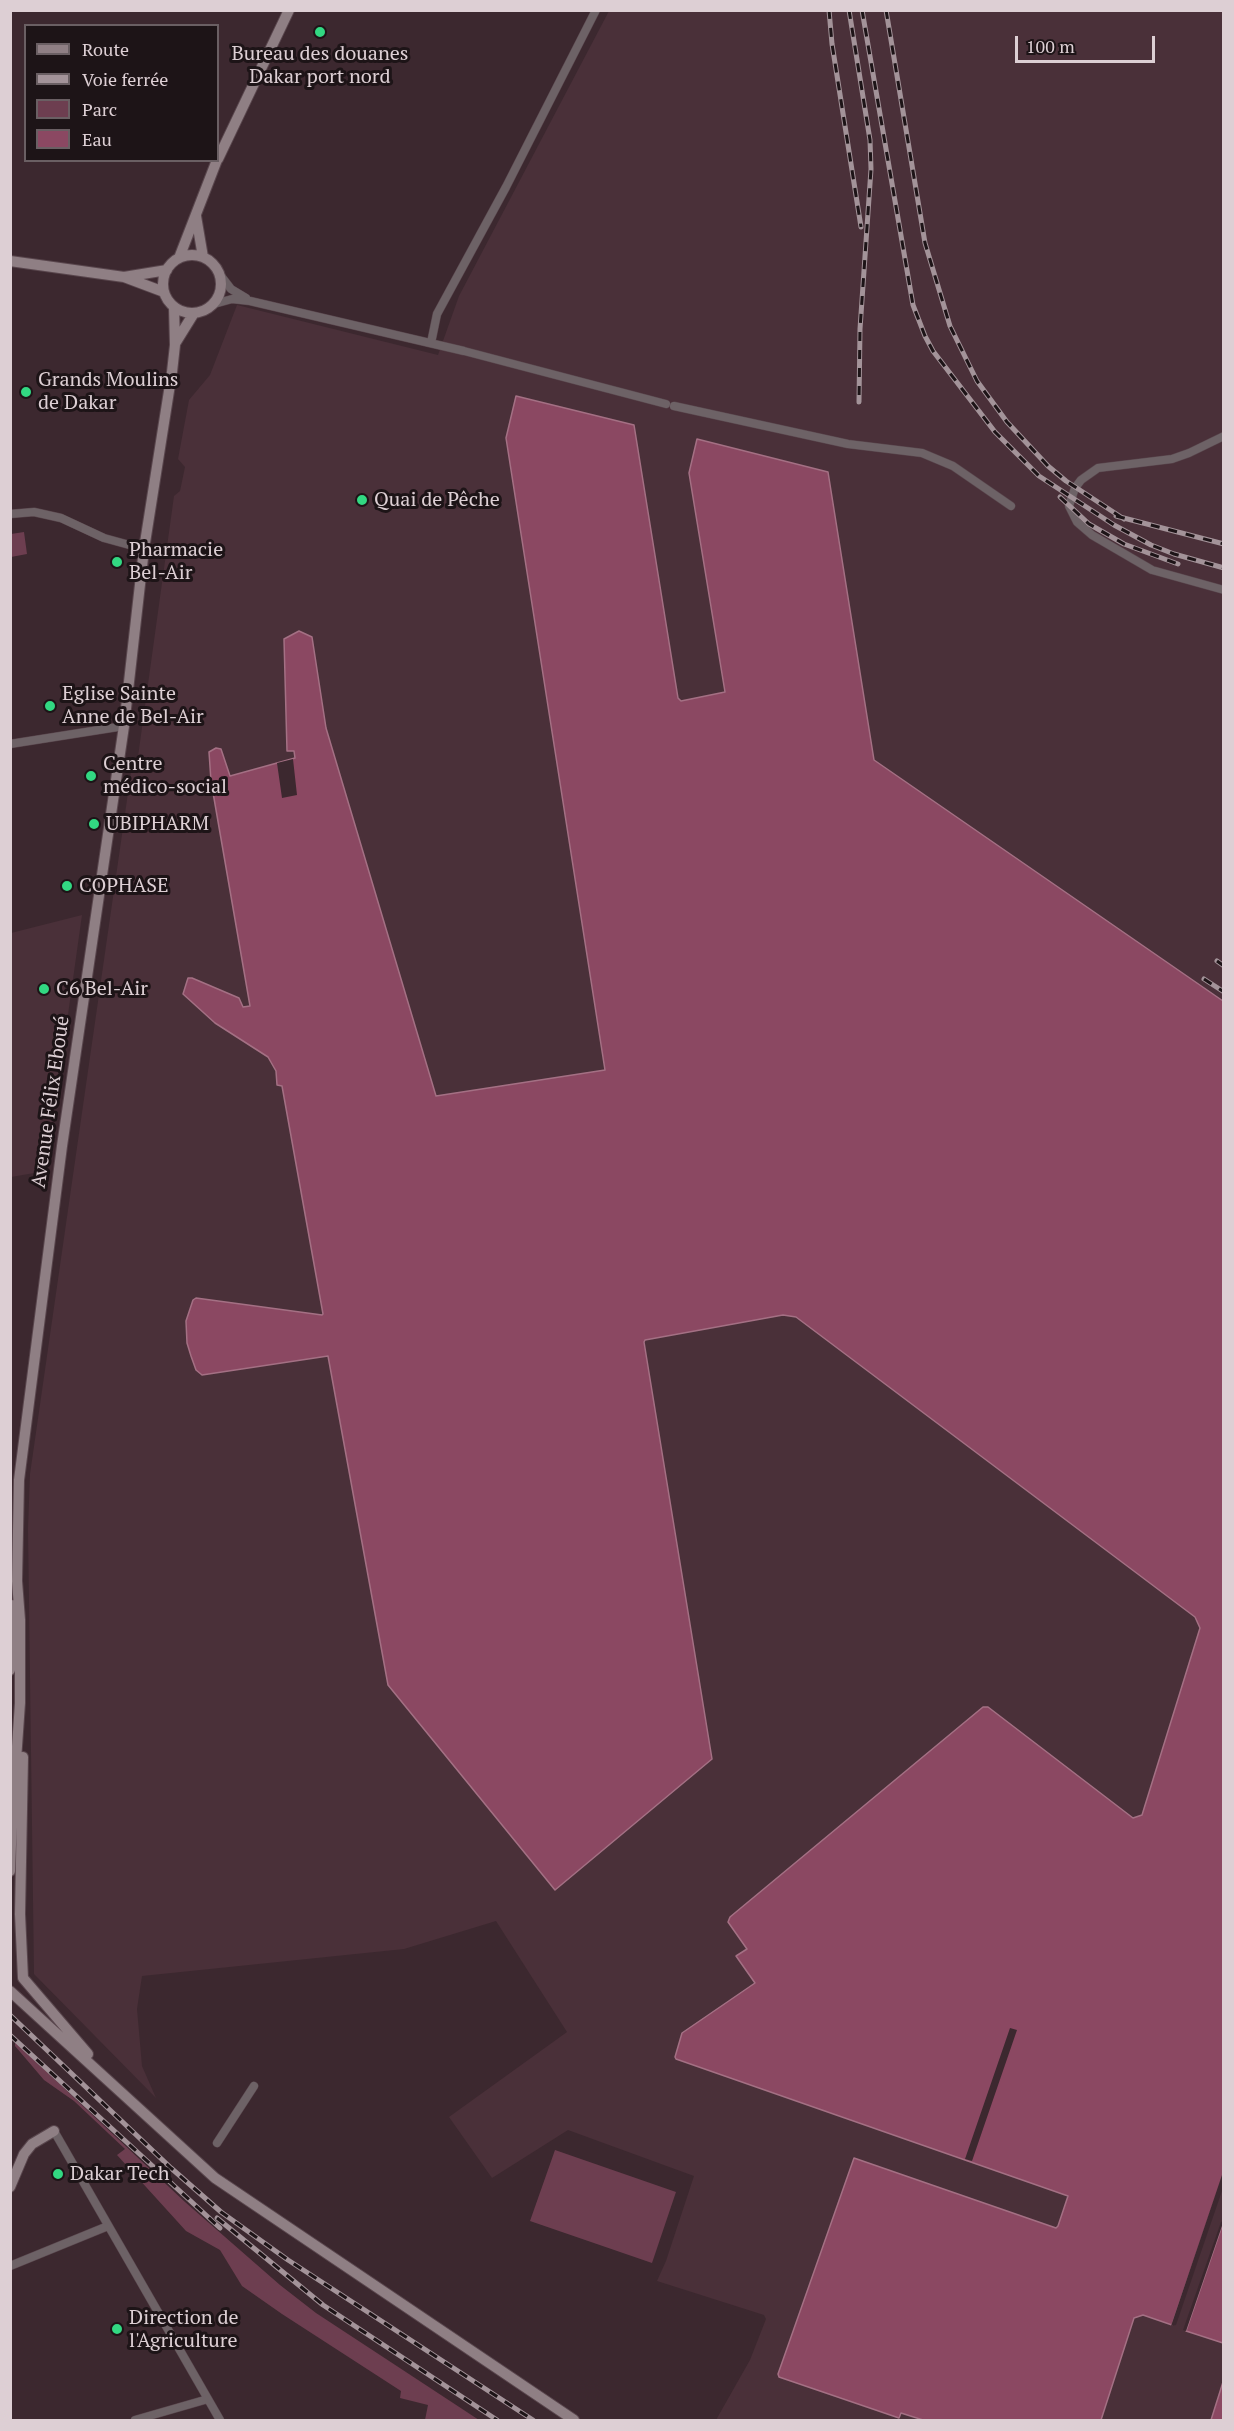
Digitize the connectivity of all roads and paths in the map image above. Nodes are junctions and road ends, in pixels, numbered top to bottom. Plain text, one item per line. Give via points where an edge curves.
1 (289, 10) edge
2 (596, 10) edge
3 (219, 156) edge
4 (216, 162) edge
5 (196, 216) junction
6 (203, 257) junction
7 (179, 258) junction
8 (10, 261) edge
9 (166, 270) junction
10 (221, 276) junction
11 (124, 277) junction
12 (164, 292) junction
13 (250, 301) junction
14 (214, 304) junction
15 (174, 307) junction
16 (194, 313) junction
17 (431, 344) junction
18 (175, 345) junction
19 (1224, 436) edge
20 (1011, 506) dead end
21 (10, 514) edge
22 (144, 549) junction
23 (1224, 590) edge
24 (124, 726) junction
25 (10, 744) edge
26 (17, 1581) junction
27 (10, 1670) edge
28 (20, 1703) junction
29 (10, 1805) edge
30 (11, 1826) edge
31 (11, 1862) edge
32 (10, 1871) edge
33 (23, 1978) junction
34 (11, 1992) edge
35 (108, 2079) junction
36 (254, 2086) dead end
37 (54, 2131) joint
38 (217, 2143) dead end
39 (10, 2187) edge
40 (108, 2226) junction
41 (11, 2266) edge
42 (208, 2399) junction
43 (135, 2421) edge
44 (220, 2421) edge
45 (574, 2421) edge

1 - 3 street
2 - 17 street via 437,314
4 - 5 street
5 - 6 street
5 - 7 street
6 - 7 street
6 - 10 street via 212,262
7 - 9 street
8 - 11 street
9 - 11 street
9 - 12 street
10 - 13 street via 231,289
10 - 14 street via 222,288
11 - 12 street
12 - 15 street
13 - 14 street via 232,299
13 - 17 street
14 - 16 street
15 - 16 street
15 - 18 street
16 - 18 street
17 - 20 street via 670,405 848,444 922,453 952,466
18 - 22 street, Avenue Félix Eboué
19 - 23 street via 1172,459 1098,468 1081,480 1069,506 1077,522 1092,535 1152,570
21 - 22 street via 34,512 61,518 104,538
22 - 24 street, Avenue Félix Eboué
24 - 25 street
24 - 26 street, Avenue Félix Eboué via 62,1146 20,1480
26 - 27 street, Avenue Félix Eboué
26 - 28 street, Avenue Félix Eboué
28 - 30 street, Avenue Félix Eboué
28 - 33 street
29 - 30 street, Avenue Félix Eboué
30 - 31 street, Avenue Félix Eboué
31 - 32 street, Avenue Félix Eboué
33 - 34 street
33 - 35 street
34 - 35 street
35 - 45 street via 215,2178
36 - 38 street
37 - 39 street via 32,2144 24,2154
37 - 40 street
40 - 41 street
40 - 42 street
42 - 43 street
42 - 44 street

